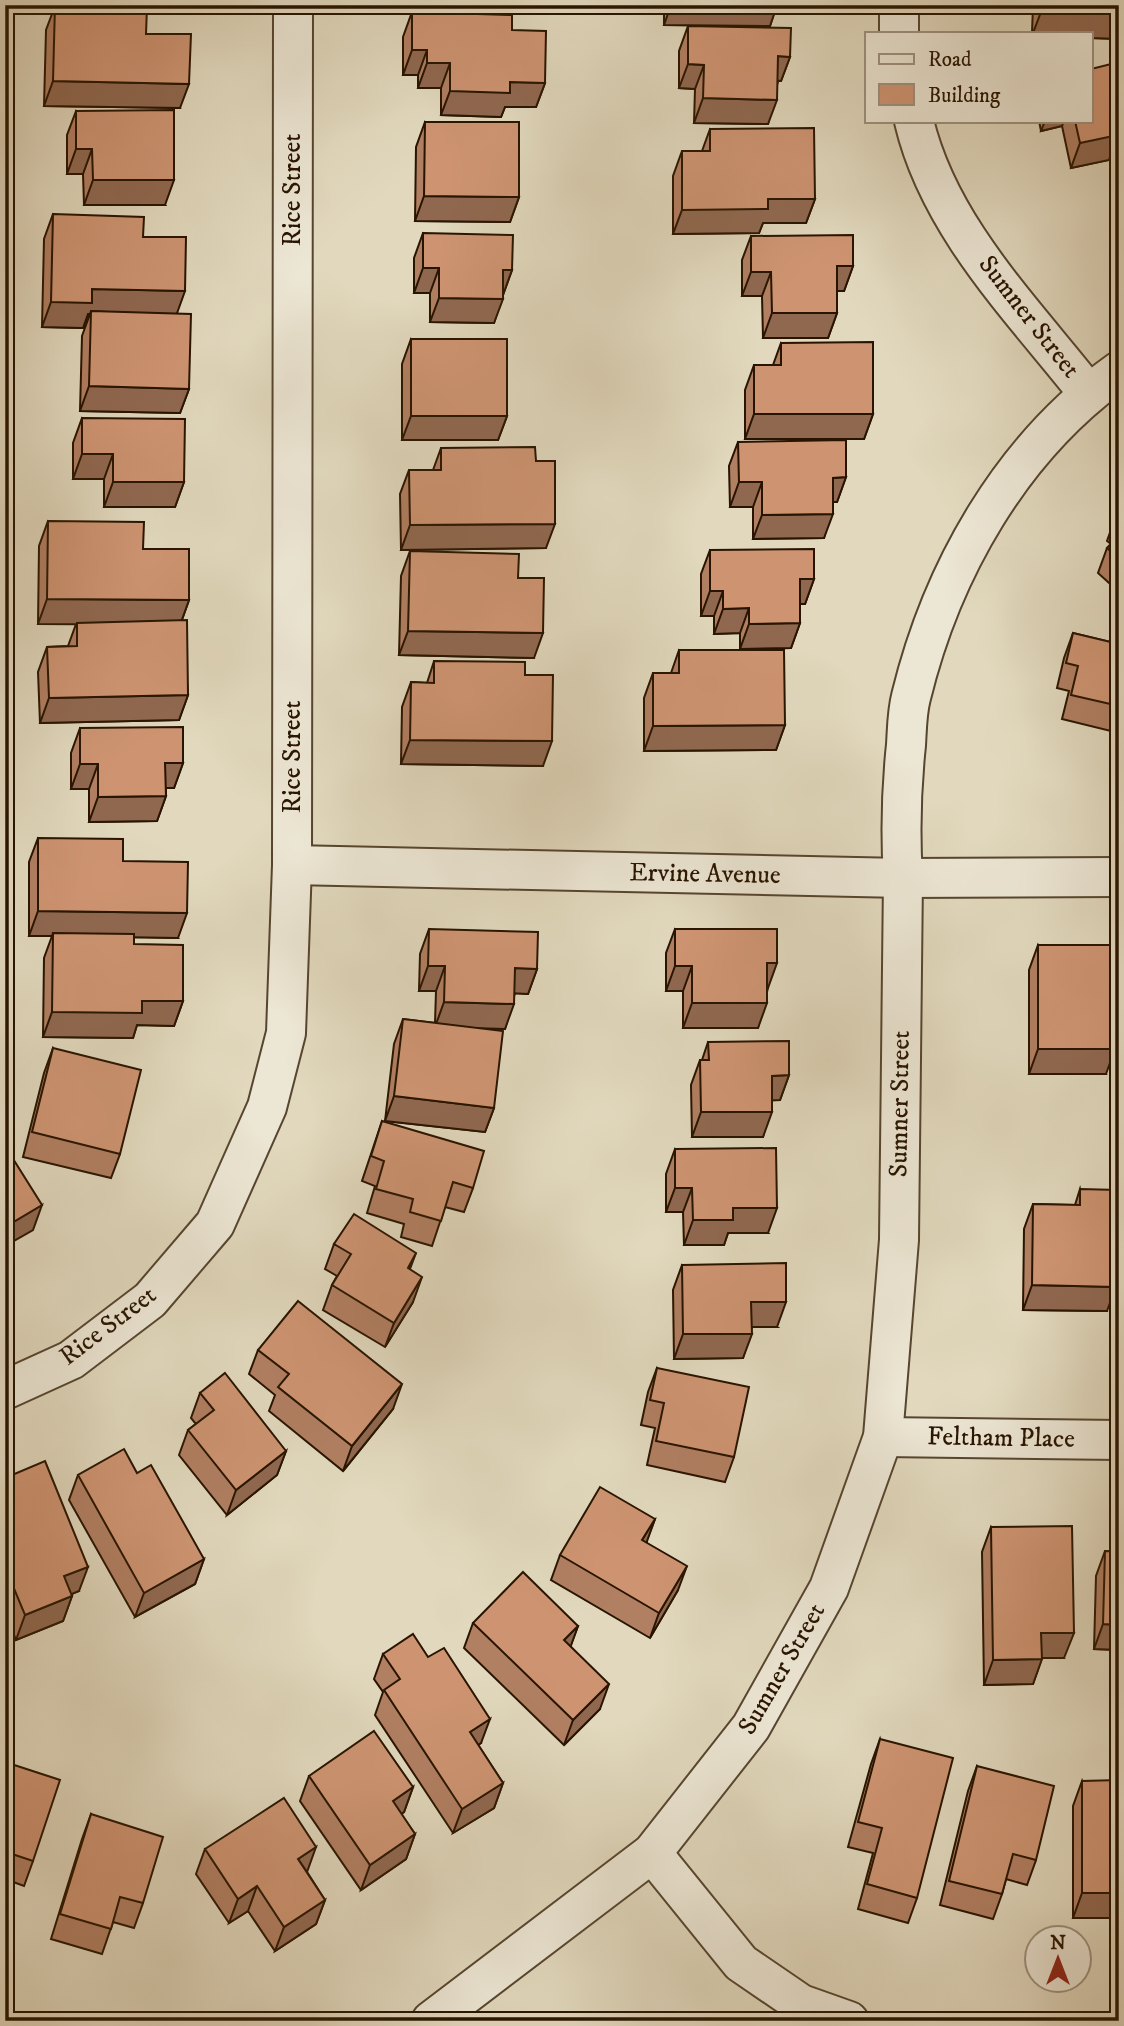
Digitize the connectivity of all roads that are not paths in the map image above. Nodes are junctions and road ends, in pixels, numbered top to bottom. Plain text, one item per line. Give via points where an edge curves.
1 (293, 5) edge
2 (899, 5) edge
3 (899, 32) edge
4 (914, 122) edge
5 (1119, 371) edge
6 (1088, 393) junction
7 (292, 865) junction
8 (1119, 877) edge
9 (903, 878) junction
10 (5, 1390) edge
11 (883, 1437) junction
12 (1119, 1440) edge
13 (652, 1853) junction
14 (431, 2021) edge
15 (849, 2021) edge

1 - 7 street, Rice Street
2 - 3 street
4 - 6 street, Sumner Street via 922,155 956,223
5 - 6 street
6 - 9 street, Sumner Street via 1007,481 946,584 910,699 899,818
7 - 9 street, Ervine Avenue
7 - 10 street, Rice Street via 286,1033 267,1107 215,1224 150,1300 71,1360
8 - 9 street, Ervine Avenue
9 - 11 street, Sumner Street via 899,1240
11 - 12 street, Feltham Place
11 - 13 street, Sumner Street via 829,1588 751,1727
13 - 14 street, Sumner Street
13 - 15 street via 741,1963 801,2004

